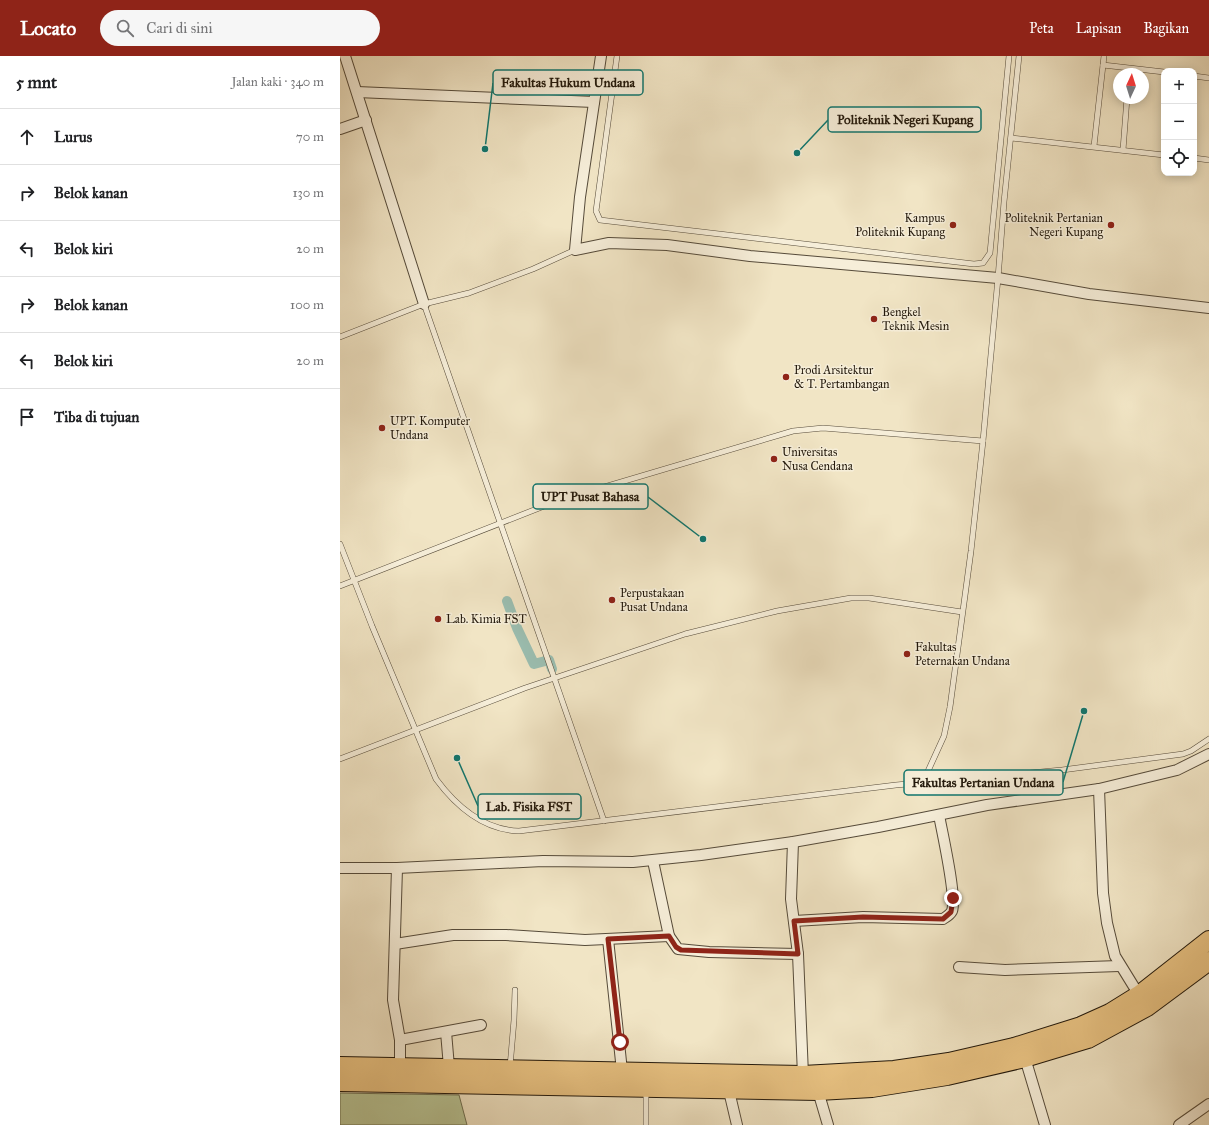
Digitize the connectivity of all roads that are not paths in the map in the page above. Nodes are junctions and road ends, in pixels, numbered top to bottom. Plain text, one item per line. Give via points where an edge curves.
1 (345, 56) edge
2 (601, 56) edge
3 (617, 56) edge
4 (1009, 56) edge
5 (1019, 56) edge
6 (1104, 56) edge
7 (1103, 65) junction
8 (1116, 68) edge
9 (1149, 72) edge
10 (1161, 72) edge
11 (1197, 76) edge
12 (1209, 78) edge
13 (357, 92) junction
14 (594, 102) junction
15 (1126, 104) edge
16 (366, 120) junction
17 (340, 129) edge
18 (1011, 138) junction
19 (1094, 146) junction
20 (1123, 150) junction
21 (1161, 155) edge
22 (1197, 158) edge
23 (1209, 160) edge
24 (575, 250) junction
25 (998, 278) junction
26 (424, 304) junction
27 (1209, 308) edge
28 (340, 338) edge
29 (983, 441) junction
30 (500, 523) junction
31 (340, 544) edge
32 (353, 580) junction
33 (340, 586) edge
34 (962, 612) junction
35 (556, 679) junction
36 (416, 730) junction
37 (1209, 739) edge
38 (1209, 754) edge
39 (340, 759) edge
40 (922, 782) junction
41 (1099, 789) junction
42 (939, 815) junction
43 (604, 821) junction
44 (793, 842) junction
45 (653, 861) junction
46 (340, 868) edge
47 (397, 868) junction
48 (794, 921) junction
49 (669, 936) junction
50 (608, 939) junction
51 (1209, 940) edge
52 (395, 944) junction
53 (798, 954) junction
54 (959, 966) dead end
55 (1120, 966) junction
56 (1206, 967) edge
57 (515, 990) dead end
58 (1139, 995) junction
59 (481, 1025) dead end
60 (446, 1032) junction
61 (400, 1040) junction
62 (1025, 1058) junction
63 (340, 1066) edge
64 (400, 1067) junction
65 (449, 1067) junction
66 (510, 1068) junction
67 (622, 1071) junction
68 (803, 1075) junction
69 (669, 1080) junction
70 (340, 1082) edge
71 (646, 1088) junction
72 (729, 1091) junction
73 (818, 1091) junction
74 (1209, 1104) edge
75 (1182, 1124) edge
76 (646, 1125) edge
77 (737, 1125) edge
78 (828, 1125) edge
79 (1045, 1125) edge

1 - 13 street
2 - 14 street
3 - 4 lane via 596,211 600,220 974,264 983,263 990,253
5 - 18 lane
6 - 7 lane
7 - 8 lane
7 - 19 lane
9 - 10 lane
11 - 12 lane
13 - 14 street
13 - 16 street
14 - 24 street
15 - 20 lane
16 - 17 street
16 - 26 street
18 - 19 lane
18 - 25 lane
19 - 20 lane
20 - 21 lane
22 - 23 lane
24 - 25 street via 609,243 667,245 750,256
24 - 26 lane via 469,293
25 - 27 street via 1089,294
25 - 29 lane
26 - 28 lane
26 - 30 lane
29 - 30 lane via 823,428 793,431 588,491
29 - 34 lane
30 - 32 lane
30 - 35 lane
31 - 32 lane
32 - 33 lane
32 - 36 lane
34 - 35 lane via 893,600 851,598 777,611 685,634
34 - 40 lane via 944,736
35 - 36 lane via 525,688
35 - 43 lane
36 - 39 lane
36 - 43 lane via 436,779 446,793 473,816 499,829 519,831
37 - 40 lane via 1191,751 1170,756 1055,771
38 - 41 street via 1177,770
40 - 43 lane
41 - 42 street via 987,805
41 - 55 street via 1103,893 1111,946
42 - 44 street
42 - 48 street via 953,898 951,912 943,919 863,917
44 - 45 street
44 - 48 street via 791,899
45 - 47 street via 543,861
45 - 49 street
46 - 47 street
47 - 52 street
48 - 53 street
49 - 50 street
49 - 53 street via 681,950
50 - 52 street via 586,940 506,934 453,935
50 - 67 street
51 - 58 highway
52 - 61 street via 393,1000
53 - 68 street
54 - 55 street via 1005,970
55 - 58 street
56 - 62 highway via 1147,1007 1088,1039
57 - 66 lane
58 - 68 highway via 1110,1013 1081,1026 1014,1047 949,1062 894,1070
59 - 60 street
60 - 61 street
60 - 65 street
61 - 64 street
62 - 73 highway via 909,1083
62 - 79 street
63 - 64 highway
64 - 65 highway
65 - 66 highway
66 - 67 highway
67 - 69 highway
68 - 69 highway
69 - 71 highway
69 - 72 highway
70 - 71 highway
71 - 76 lane
72 - 73 highway
72 - 77 street
73 - 78 street
74 - 75 street

